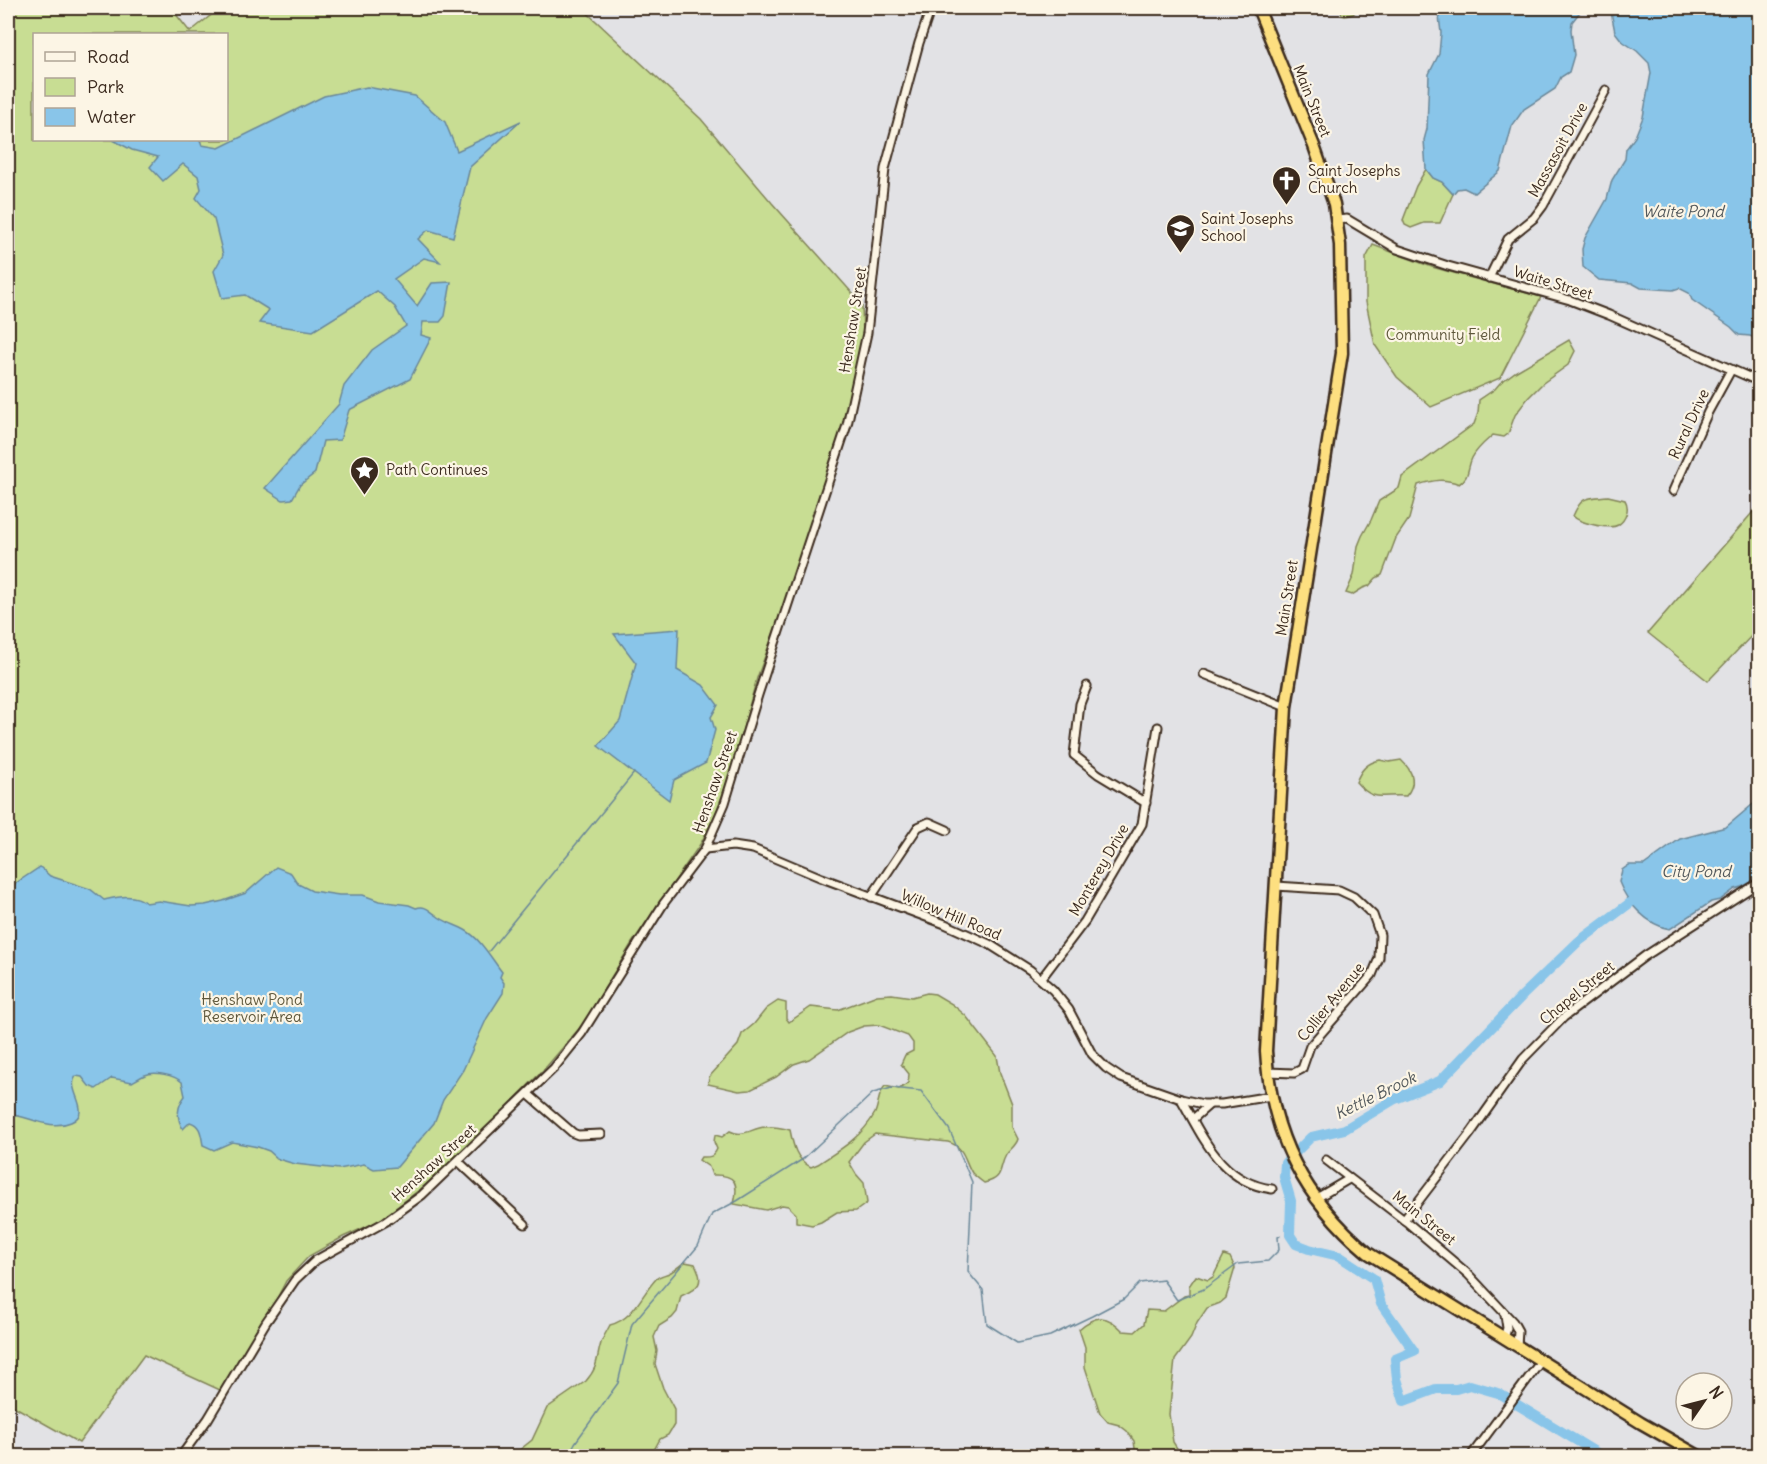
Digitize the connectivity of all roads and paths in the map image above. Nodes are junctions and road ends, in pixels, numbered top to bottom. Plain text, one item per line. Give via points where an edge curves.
1 (931, 8) edge
2 (1258, 8) edge
3 (1606, 90) dead end
4 (1337, 220) junction
5 (1490, 278) junction
6 (1731, 370) junction
7 (1760, 382) edge
8 (1673, 491) dead end
9 (1204, 674) dead end
10 (1087, 686) dead end
11 (1286, 707) junction
12 (1158, 727) dead end
13 (1146, 803) junction
14 (947, 830) dead end
15 (705, 849) junction
16 (1760, 882) edge
17 (1276, 886) junction
18 (871, 897) junction
19 (1041, 979) junction
20 (1267, 1072) junction
21 (528, 1094) junction
22 (1271, 1096) junction
23 (1181, 1099) junction
24 (1210, 1104) junction
25 (1193, 1119) junction
26 (601, 1134) dead end
27 (1326, 1160) dead end
28 (458, 1161) junction
29 (1349, 1179) junction
30 (1272, 1189) dead end
31 (1315, 1199) junction
32 (1404, 1220) junction
33 (525, 1224) dead end
34 (1504, 1313) junction
35 (1504, 1339) junction
36 (1517, 1346) junction
37 (1540, 1361) junction
38 (181, 1456) edge
39 (1471, 1456) edge
40 (1699, 1456) edge

1 - 15 street, Henshaw Street via 885,169 867,333 847,425 725,803
2 - 4 highway, Main Street via 1329,186
3 - 5 street, Massasoit Drive via 1543,206 1508,239
4 - 5 street, Waite Street via 1347,219 1397,249
4 - 11 highway, Main Street via 1342,353
5 - 6 street, Waite Street via 1570,300
6 - 7 street, Waite Street
6 - 8 street, Rural Drive
9 - 11 street
10 - 13 street via 1080,704 1074,755
11 - 17 highway, Main Street
12 - 13 street, Monterey Drive
13 - 19 street, Monterey Drive via 1142,824 1095,905
14 - 18 street via 930,822 918,827
15 - 18 street, Willow Hill Road via 753,849
15 - 21 street, Henshaw Street via 664,903 582,1033
16 - 32 street, Chapel Street via 1645,956 1564,1017 1523,1059
17 - 20 highway, Main Street
17 - 20 street, Collier Avenue via 1338,890 1354,897 1373,915 1381,944 1372,975 1310,1046 1302,1069
18 - 19 street, Willow Hill Road via 983,941
19 - 23 street, Willow Hill Road via 1064,1004 1089,1050 1106,1068 1126,1080
20 - 22 highway, Main Street
21 - 26 street via 573,1133
21 - 28 street, Henshaw Street
22 - 24 street, Willow Hill Road
22 - 31 highway, Main Street via 1289,1151
23 - 24 street, Willow Hill Road
23 - 25 street
24 - 25 street
25 - 30 street via 1212,1152 1230,1171 1252,1186
27 - 29 street, Main Street
28 - 33 street
28 - 38 street, Henshaw Street via 403,1210 322,1257 295,1280
29 - 31 street
29 - 32 street, Main Street
31 - 35 highway, Main Street via 1368,1253
32 - 34 street, Main Street via 1468,1274
34 - 35 street
34 - 36 street, Main Street via 1518,1331
35 - 36 highway, Main Street
36 - 37 highway, Main Street
37 - 39 street
37 - 40 highway, Main Street

